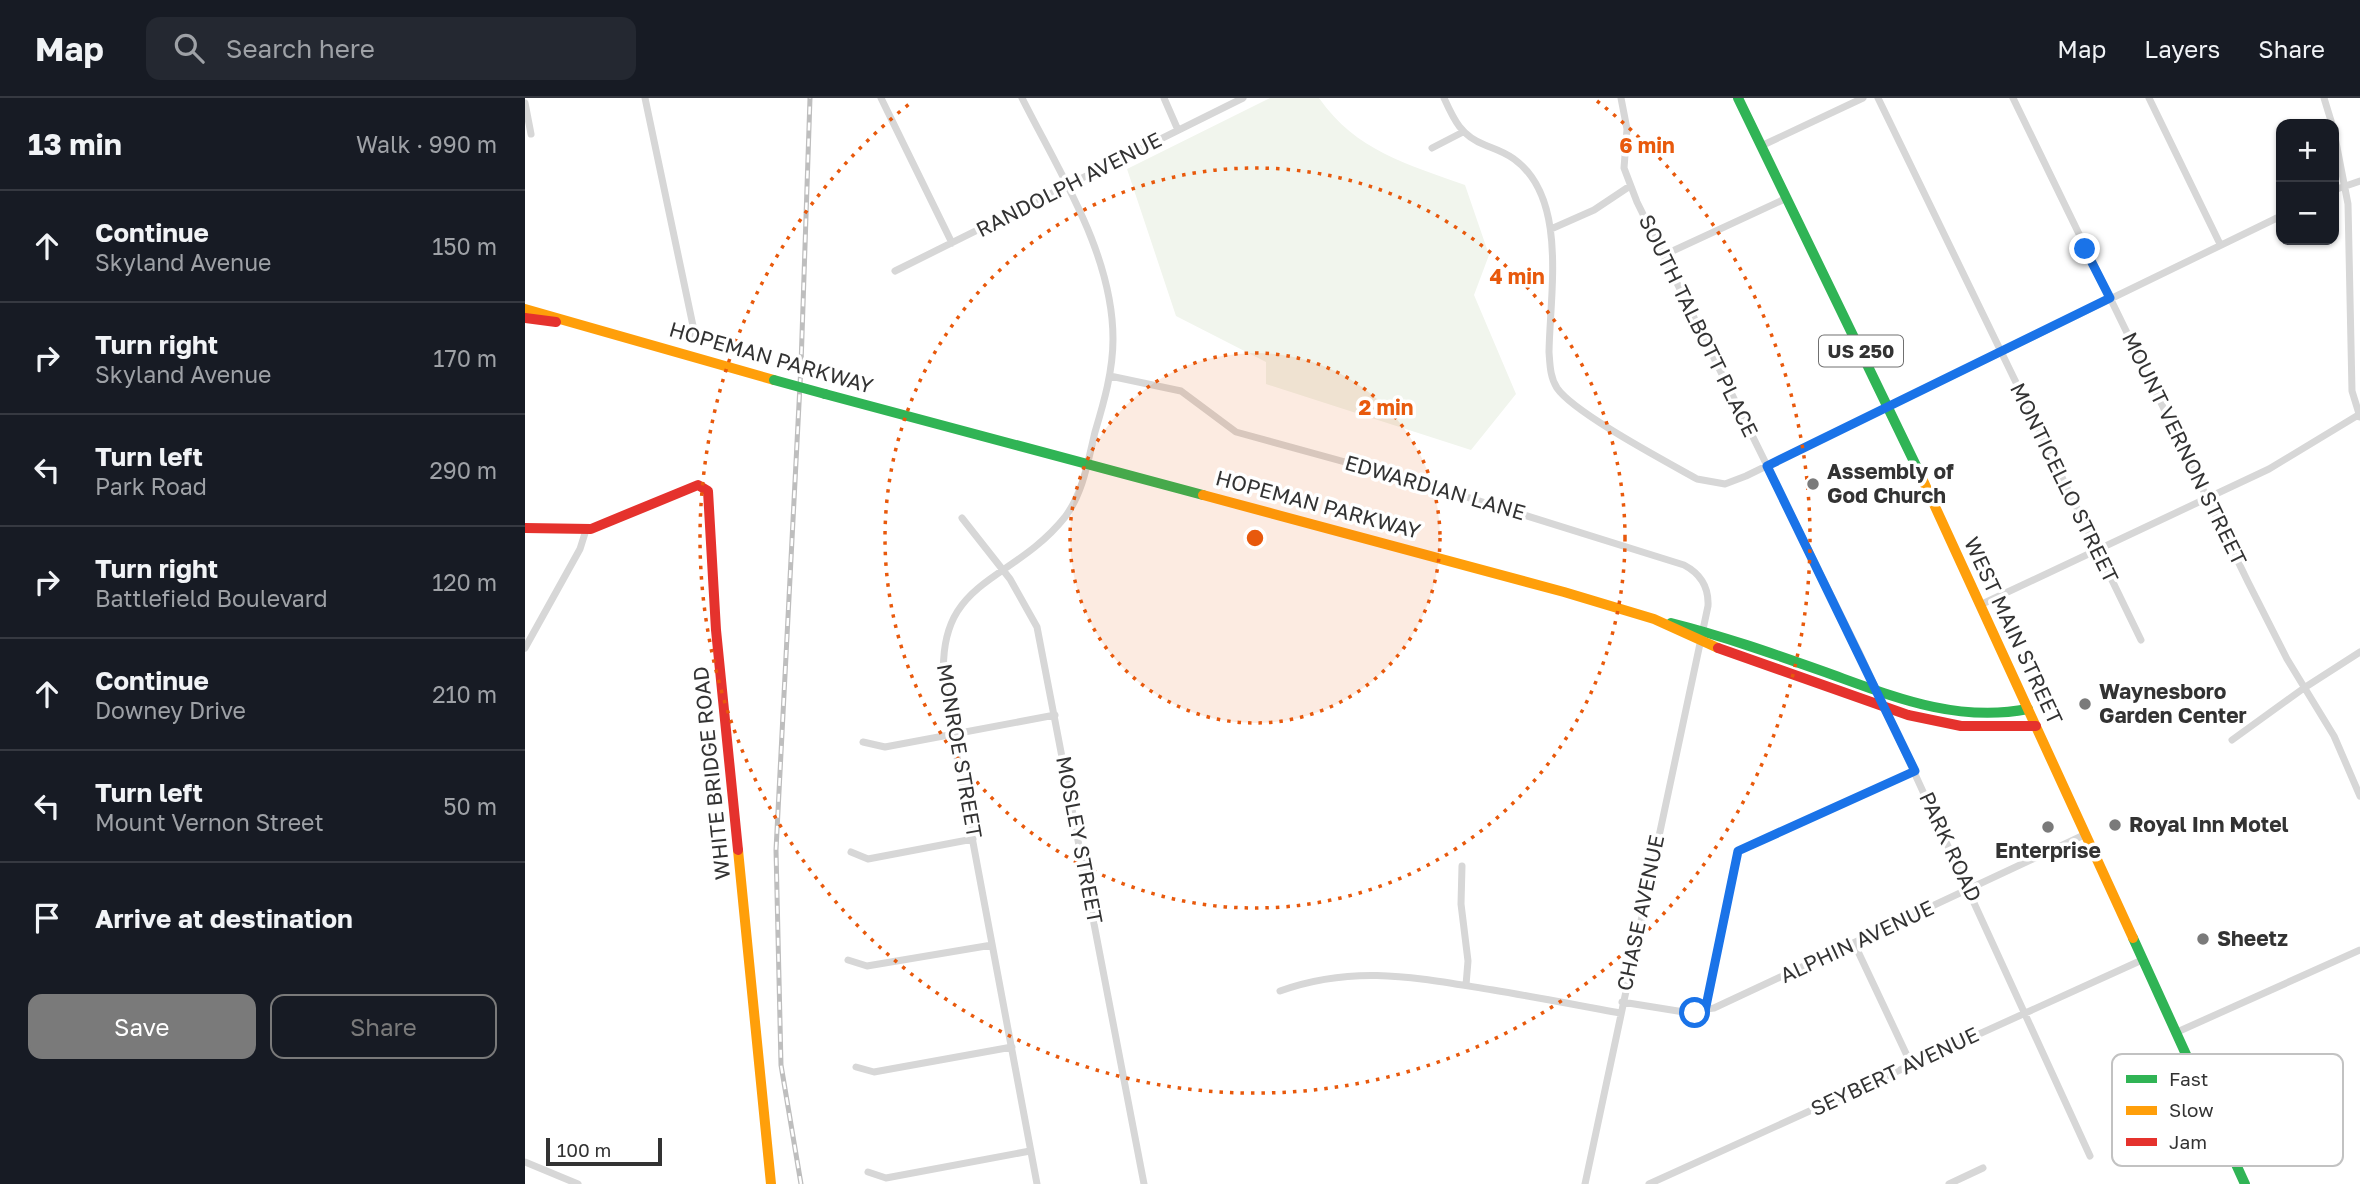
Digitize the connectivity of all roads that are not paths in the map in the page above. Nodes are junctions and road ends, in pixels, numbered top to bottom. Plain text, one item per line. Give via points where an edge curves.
1 (645, 98) edge
2 (881, 98) edge
3 (1022, 98) edge
4 (1164, 98) edge
5 (1243, 98) edge
6 (1444, 98) edge
7 (1621, 98) edge
8 (1738, 98) edge
9 (1863, 98) edge
10 (1878, 98) edge
11 (2013, 98) edge
12 (2149, 98) edge
13 (2324, 98) edge
14 (525, 103) edge
15 (2330, 119) edge
16 (1178, 130) junction
17 (1462, 132) junction
18 (531, 134) dead end
19 (1761, 146) junction
20 (1432, 148) dead end
21 (2339, 154) edge
22 (2360, 181) edge
23 (2346, 185) junction
24 (1066, 186) junction
25 (1630, 186) junction
26 (2339, 188) edge
27 (1787, 198) junction
28 (2276, 218) edge
29 (1551, 229) junction
30 (952, 243) junction
31 (2220, 244) junction
32 (1664, 255) junction
33 (895, 271) dead end
34 (2110, 298) junction
35 (525, 309) edge
36 (525, 318) edge
37 (584, 326) junction
38 (696, 340) dead end
39 (1999, 352) junction
40 (1110, 376) junction
41 (1888, 406) junction
42 (2360, 415) edge
43 (1087, 464) junction
44 (1767, 466) junction
45 (2208, 498) junction
46 (962, 518) dead end
47 (525, 528) edge
48 (586, 530) junction
49 (2096, 549) junction
50 (1002, 569) junction
51 (1980, 605) junction
52 (1654, 619) junction
53 (1703, 630) junction
54 (2141, 640) dead end
55 (1700, 642) junction
56 (525, 648) edge
57 (2360, 652) edge
58 (2304, 688) junction
59 (1877, 691) junction
60 (1885, 707) junction
61 (2028, 709) junction
62 (1055, 715) junction
63 (2036, 726) junction
64 (953, 734) junction
65 (2232, 740) dead end
66 (863, 742) dead end
67 (1915, 771) junction
68 (2360, 796) edge
69 (2084, 835) junction
70 (973, 839) junction
71 (851, 852) dead end
72 (1462, 866) dead end
73 (1969, 890) junction
74 (1854, 943) junction
75 (992, 945) junction
76 (2360, 950) edge
77 (848, 960) dead end
78 (2142, 960) junction
79 (1466, 985) junction
80 (1280, 991) dead end
81 (1622, 1002) junction
82 (1705, 1011) junction
83 (2026, 1011) junction
84 (1620, 1013) junction
85 (2175, 1033) junction
86 (1012, 1047) junction
87 (2185, 1054) edge
88 (1911, 1064) junction
89 (856, 1067) dead end
90 (1030, 1151) junction
91 (2090, 1156) dead end
92 (525, 1162) edge
93 (2237, 1166) edge
94 (1983, 1168) dead end
95 (868, 1172) dead end
96 (577, 1184) edge
97 (771, 1184) edge
98 (1037, 1184) edge
99 (1144, 1184) edge
100 (1585, 1184) edge
101 (1649, 1184) edge
102 (1949, 1184) edge
103 (2245, 1184) edge

1 - 38 street
2 - 30 street
3 - 24 street, MONROE STREET
4 - 16 street
5 - 16 street, RANDOLPH AVENUE
6 - 17 street
7 - 25 street, SOUTH TALBOTT PLACE via 1627,129 1624,168
8 - 19 main road, WEST MAIN STREET / US 250
9 - 19 street
10 - 39 street, MONTICELLO STREET
11 - 34 street, MOUNT VERNON STREET
12 - 31 street
13 - 15 street
14 - 18 street
16 - 24 street, RANDOLPH AVENUE
17 - 20 street
17 - 29 street via 1510,156 1529,172 1546,201
19 - 27 main road, WEST MAIN STREET / US 250
21 - 23 street
22 - 23 street
23 - 26 street
23 - 42 street via 2352,391
24 - 30 street, RANDOLPH AVENUE
24 - 40 street, MONROE STREET via 1105,275 1113,326
25 - 29 street via 1594,210
25 - 32 street, SOUTH TALBOTT PLACE
27 - 32 street
27 - 41 main road, WEST MAIN STREET / US 250
28 - 31 street
29 - 44 street via 1549,352 1558,389 1576,406 1705,483 1725,484
30 - 33 street, RANDOLPH AVENUE
31 - 34 street
32 - 44 street, SOUTH TALBOTT PLACE
34 - 39 street
34 - 45 street, MOUNT VERNON STREET
35 - 37 main road, HOPEMAN PARKWAY
36 - 37 main road, HOPEMAN PARKWAY
37 - 43 main road, HOPEMAN PARKWAY, bridge
39 - 41 street
39 - 49 street, MONTICELLO STREET
40 - 43 street, MONROE STREET
40 - 53 street, EDWARDIAN LANE via 1181,391 1236,432 1425,484 1684,565 1699,575 1707,593
41 - 44 street
41 - 51 main road, WEST MAIN STREET / US 250
42 - 45 street via 2269,469
43 - 50 street, MONROE STREET via 1065,517
43 - 52 main road, HOPEMAN PARKWAY
44 - 59 street, PARK ROAD
45 - 49 street
45 - 58 street, MOUNT VERNON STREET
46 - 50 street, MOSLEY STREET
47 - 48 main road
48 - 56 street
48 - 97 main road, WHITE BRIDGE ROAD via 698,485 708,491 716,630
49 - 51 street
49 - 54 street, MONTICELLO STREET
50 - 62 street, MOSLEY STREET via 1037,627
50 - 64 street, MONROE STREET via 960,607 945,638 943,678
51 - 61 main road, WEST MAIN STREET / US 250
52 - 53 main road
52 - 55 main road, HOPEMAN PARKWAY
53 - 55 street, EDWARDIAN LANE
53 - 59 main road
55 - 60 main road, HOPEMAN PARKWAY
55 - 81 street, CHASE AVENUE
57 - 58 street
58 - 65 street
58 - 68 street, MOUNT VERNON STREET via 2334,736
59 - 60 street, PARK ROAD
59 - 61 main road via 1919,705 1973,714 2007,715
60 - 63 main road, HOPEMAN PARKWAY via 1961,726
60 - 67 street, PARK ROAD
61 - 63 main road, WEST MAIN STREET / US 250
62 - 64 street
62 - 99 street, MOSLEY STREET
63 - 69 main road, WEST MAIN STREET / US 250
64 - 66 street via 885,747
64 - 70 street, MONROE STREET
67 - 73 street, PARK ROAD
67 - 82 street via 1738,851
69 - 73 street, ALPHIN AVENUE
69 - 78 main road, WEST MAIN STREET / US 250
70 - 71 street via 868,859
70 - 75 street, MONROE STREET
72 - 79 street
73 - 74 street, ALPHIN AVENUE
73 - 83 street, PARK ROAD
74 - 82 street, ALPHIN AVENUE
74 - 88 street
75 - 77 street via 867,966
75 - 86 street, MONROE STREET
76 - 85 street
78 - 83 street, SEYBERT AVENUE
78 - 85 main road, WEST MAIN STREET / US 250
79 - 80 street via 1371,974
79 - 84 street
81 - 82 street, ALPHIN AVENUE
81 - 84 street, CHASE AVENUE
83 - 88 street, SEYBERT AVENUE
83 - 91 street, PARK ROAD
84 - 100 street, CHASE AVENUE
85 - 87 main road, WEST MAIN STREET / US 250
86 - 89 street via 874,1072
86 - 90 street, MONROE STREET
88 - 101 street, SEYBERT AVENUE
90 - 95 street via 886,1178
90 - 98 street, MONROE STREET
92 - 96 street
93 - 103 main road, WEST MAIN STREET / US 250
94 - 102 street

